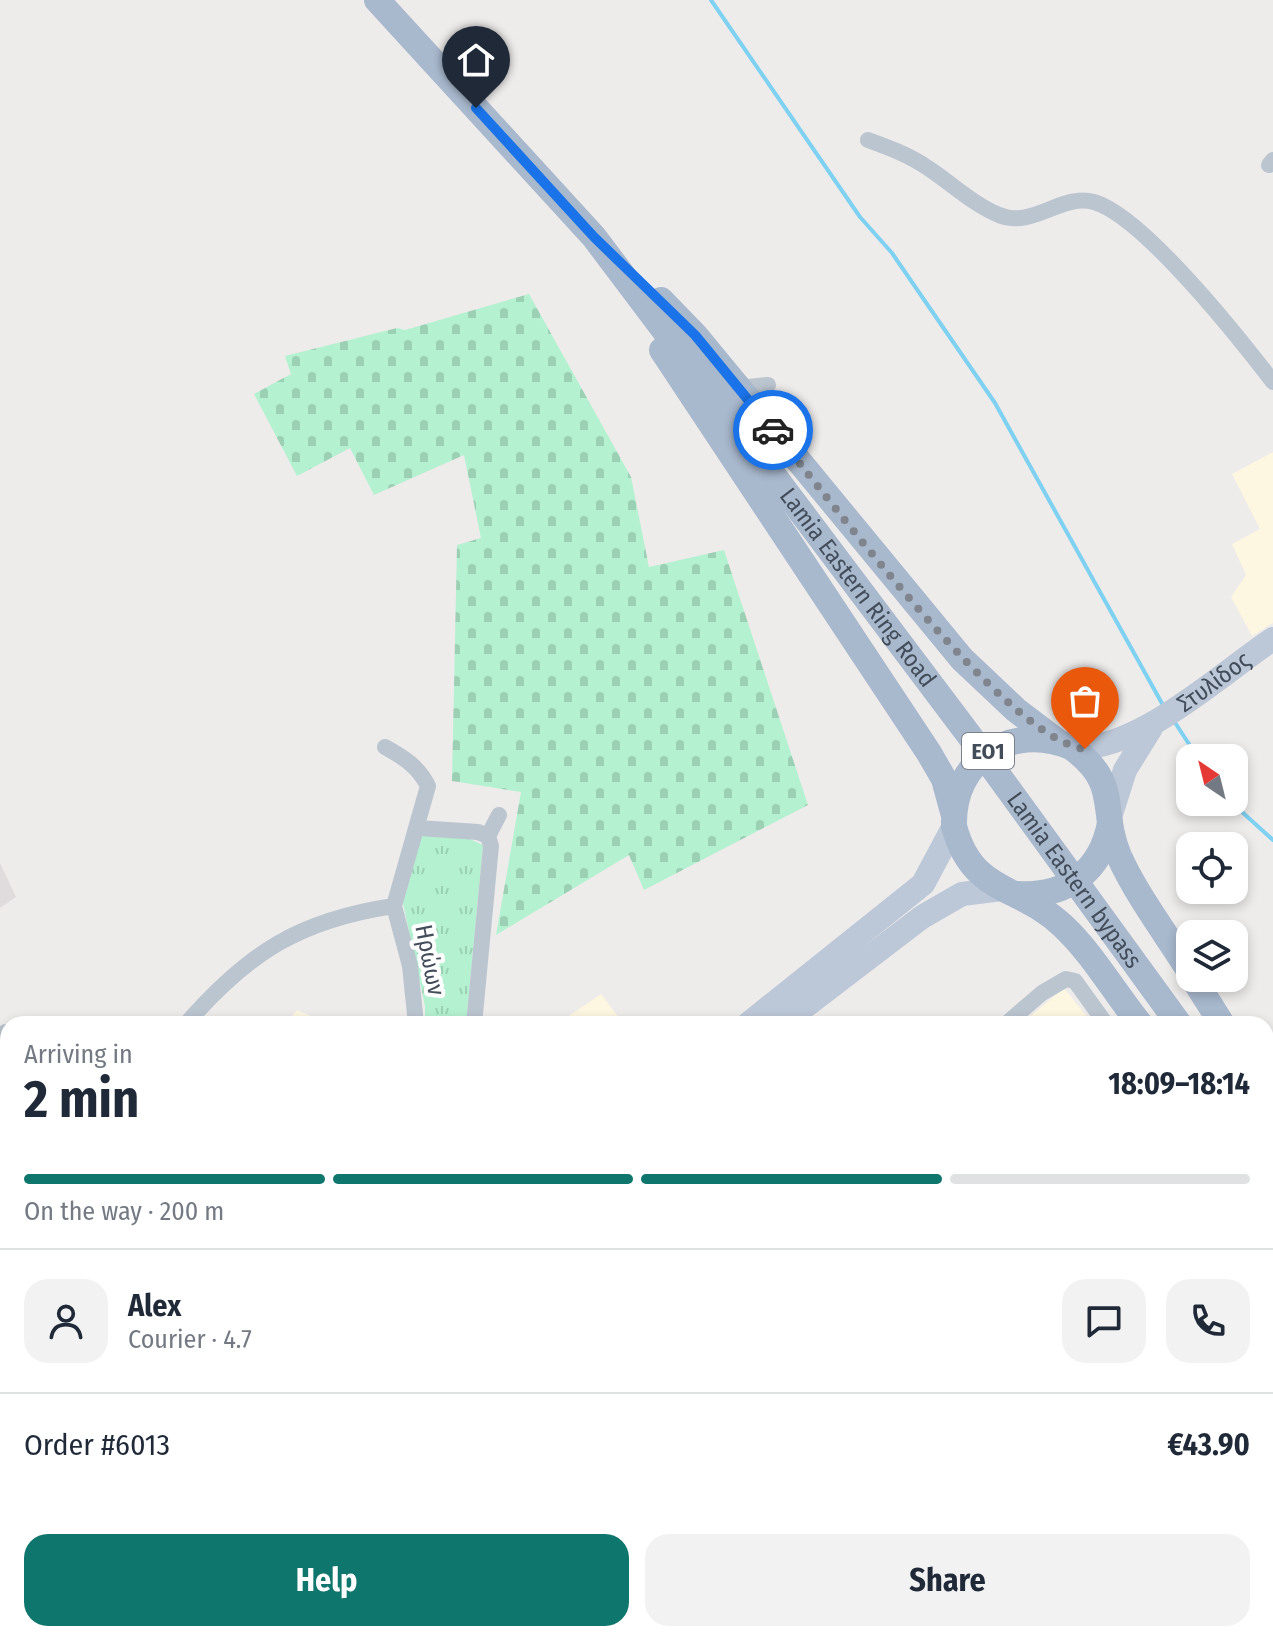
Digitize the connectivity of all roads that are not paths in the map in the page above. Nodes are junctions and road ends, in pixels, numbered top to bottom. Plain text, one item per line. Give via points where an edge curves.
1 (377, 0) edge
2 (868, 140) dead end
3 (594, 237) junction
4 (1273, 382) edge
5 (768, 385) dead end
6 (738, 388) junction
7 (1273, 639) edge
8 (1154, 723) junction
9 (1064, 744) junction
10 (385, 747) dead end
11 (499, 815) dead end
12 (954, 819) junction
13 (1111, 819) junction
14 (418, 828) junction
15 (488, 836) junction
16 (1010, 891) junction
17 (394, 906) junction
18 (1176, 949) edge
19 (1202, 992) edge
20 (193, 1016) edge
21 (415, 1016) edge
22 (475, 1016) edge
23 (758, 1016) edge
24 (792, 1016) edge
25 (1015, 1016) edge
26 (1100, 1016) edge
27 (1134, 1016) edge
28 (1173, 1016) edge
29 (1217, 1016) edge

1 - 3 main road, Lamia Eastern Ring Road
2 - 4 street via 918,161 1001,216 1033,217 1082,200 1120,216 1171,263
3 - 6 main road via 684,324
3 - 12 main road via 666,358 929,753 944,779
3 - 28 main road, Lamia Eastern Ring Road via 960,722
5 - 6 street
6 - 9 main road via 962,659 1016,710
7 - 8 main road, Στυλίδος / ΕΟ1
8 - 9 main road, Στυλίδος / ΕΟ1 via 1108,746
8 - 13 main road, Στυλίδος / ΕΟ1 via 1125,770
9 - 12 main road, ΕΟ1, bridge via 1025,738 981,756 962,781
9 - 13 main road via 1095,769 1104,784
10 - 14 street via 407,759 428,786
11 - 15 street
12 - 16 main road via 969,864
12 - 23 main road via 937,864 916,891
13 - 16 main road, ΕΟ1, bridge via 1103,850 1087,873 1055,892
13 - 18 main road via 1123,864
14 - 15 street
14 - 17 street
15 - 22 street via 488,893
16 - 24 main road via 962,894 941,905
16 - 27 main road via 1066,928
17 - 20 street via 299,930 225,982
17 - 21 street, Ηρώων via 410,966
19 - 29 main road
25 - 26 street via 1066,979 1075,981

